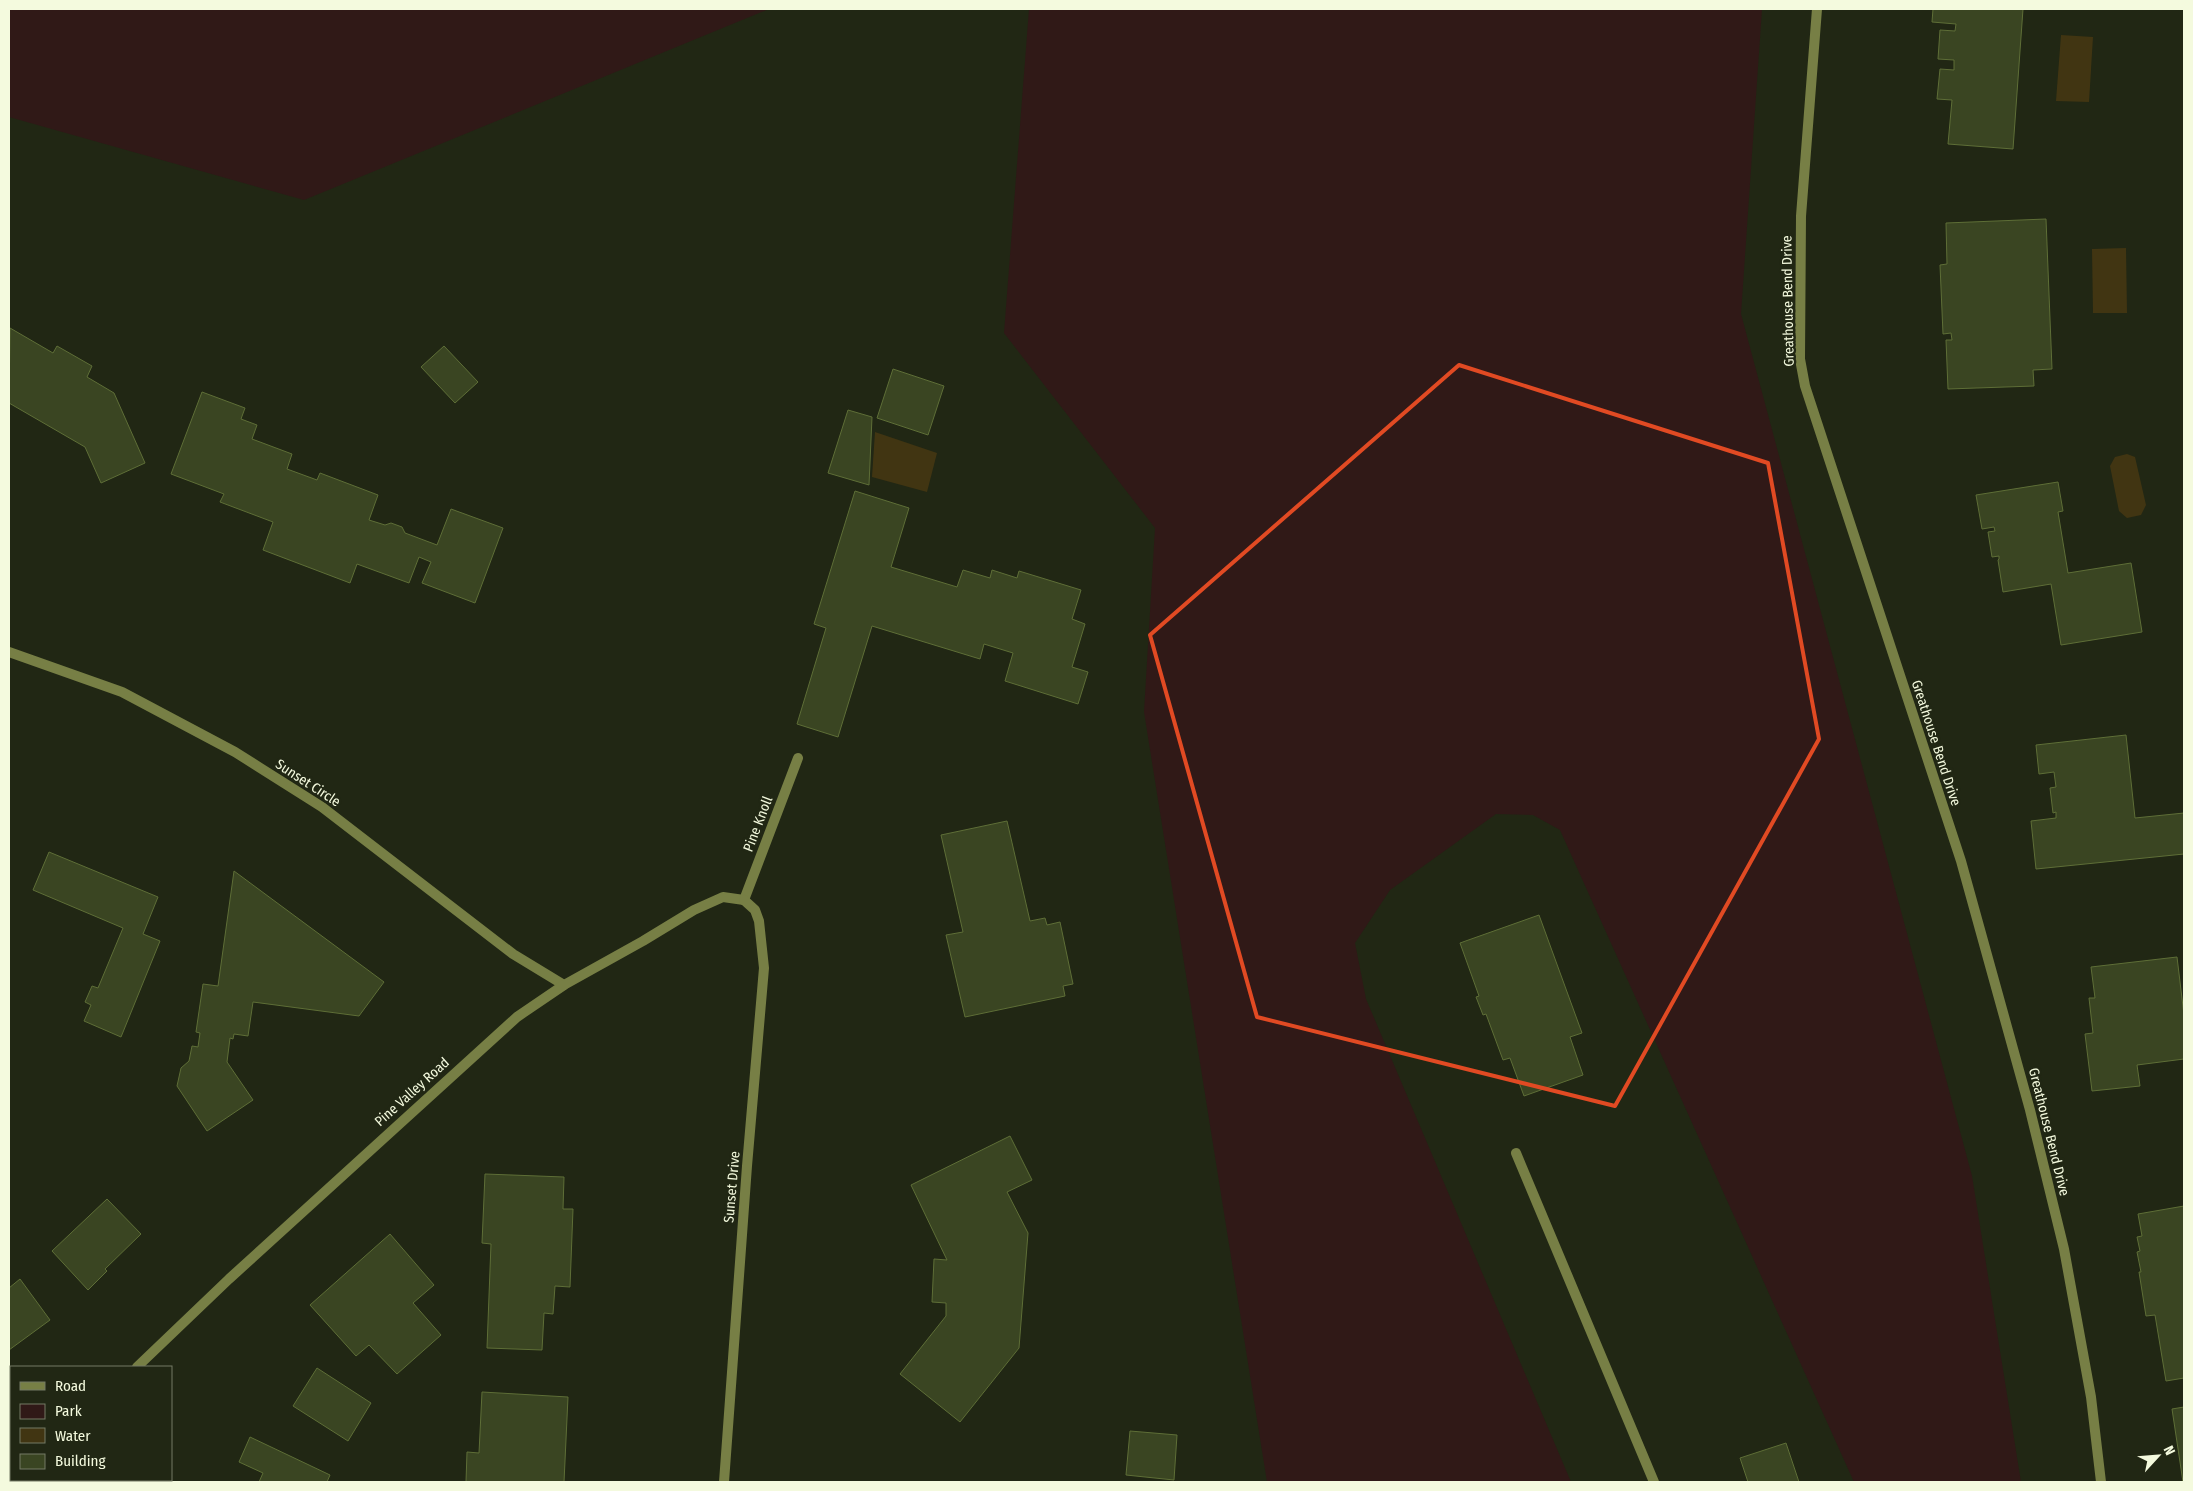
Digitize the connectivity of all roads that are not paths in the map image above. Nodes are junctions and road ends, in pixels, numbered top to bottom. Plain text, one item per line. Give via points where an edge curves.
1 (1816, 9) edge
2 (9, 652) edge
3 (798, 758) dead end
4 (744, 900) junction
5 (564, 985) junction
6 (1516, 1153) dead end
7 (138, 1366) edge
8 (724, 1482) edge
9 (1654, 1482) edge
10 (2101, 1482) edge

1 - 10 street, Greathouse Bend Drive via 1801,216 1800,359 1805,386 1961,862 2030,1110 2067,1268 2091,1397
2 - 5 street, Sunset Circle via 122,692 235,752 322,807 513,954
3 - 4 street, Pine Knoll
4 - 5 street, Pine Valley Road via 723,897 694,910
4 - 8 street, Sunset Drive via 755,910 759,921 764,968
5 - 7 street, Pine Valley Road via 517,1017 416,1107
6 - 9 street

